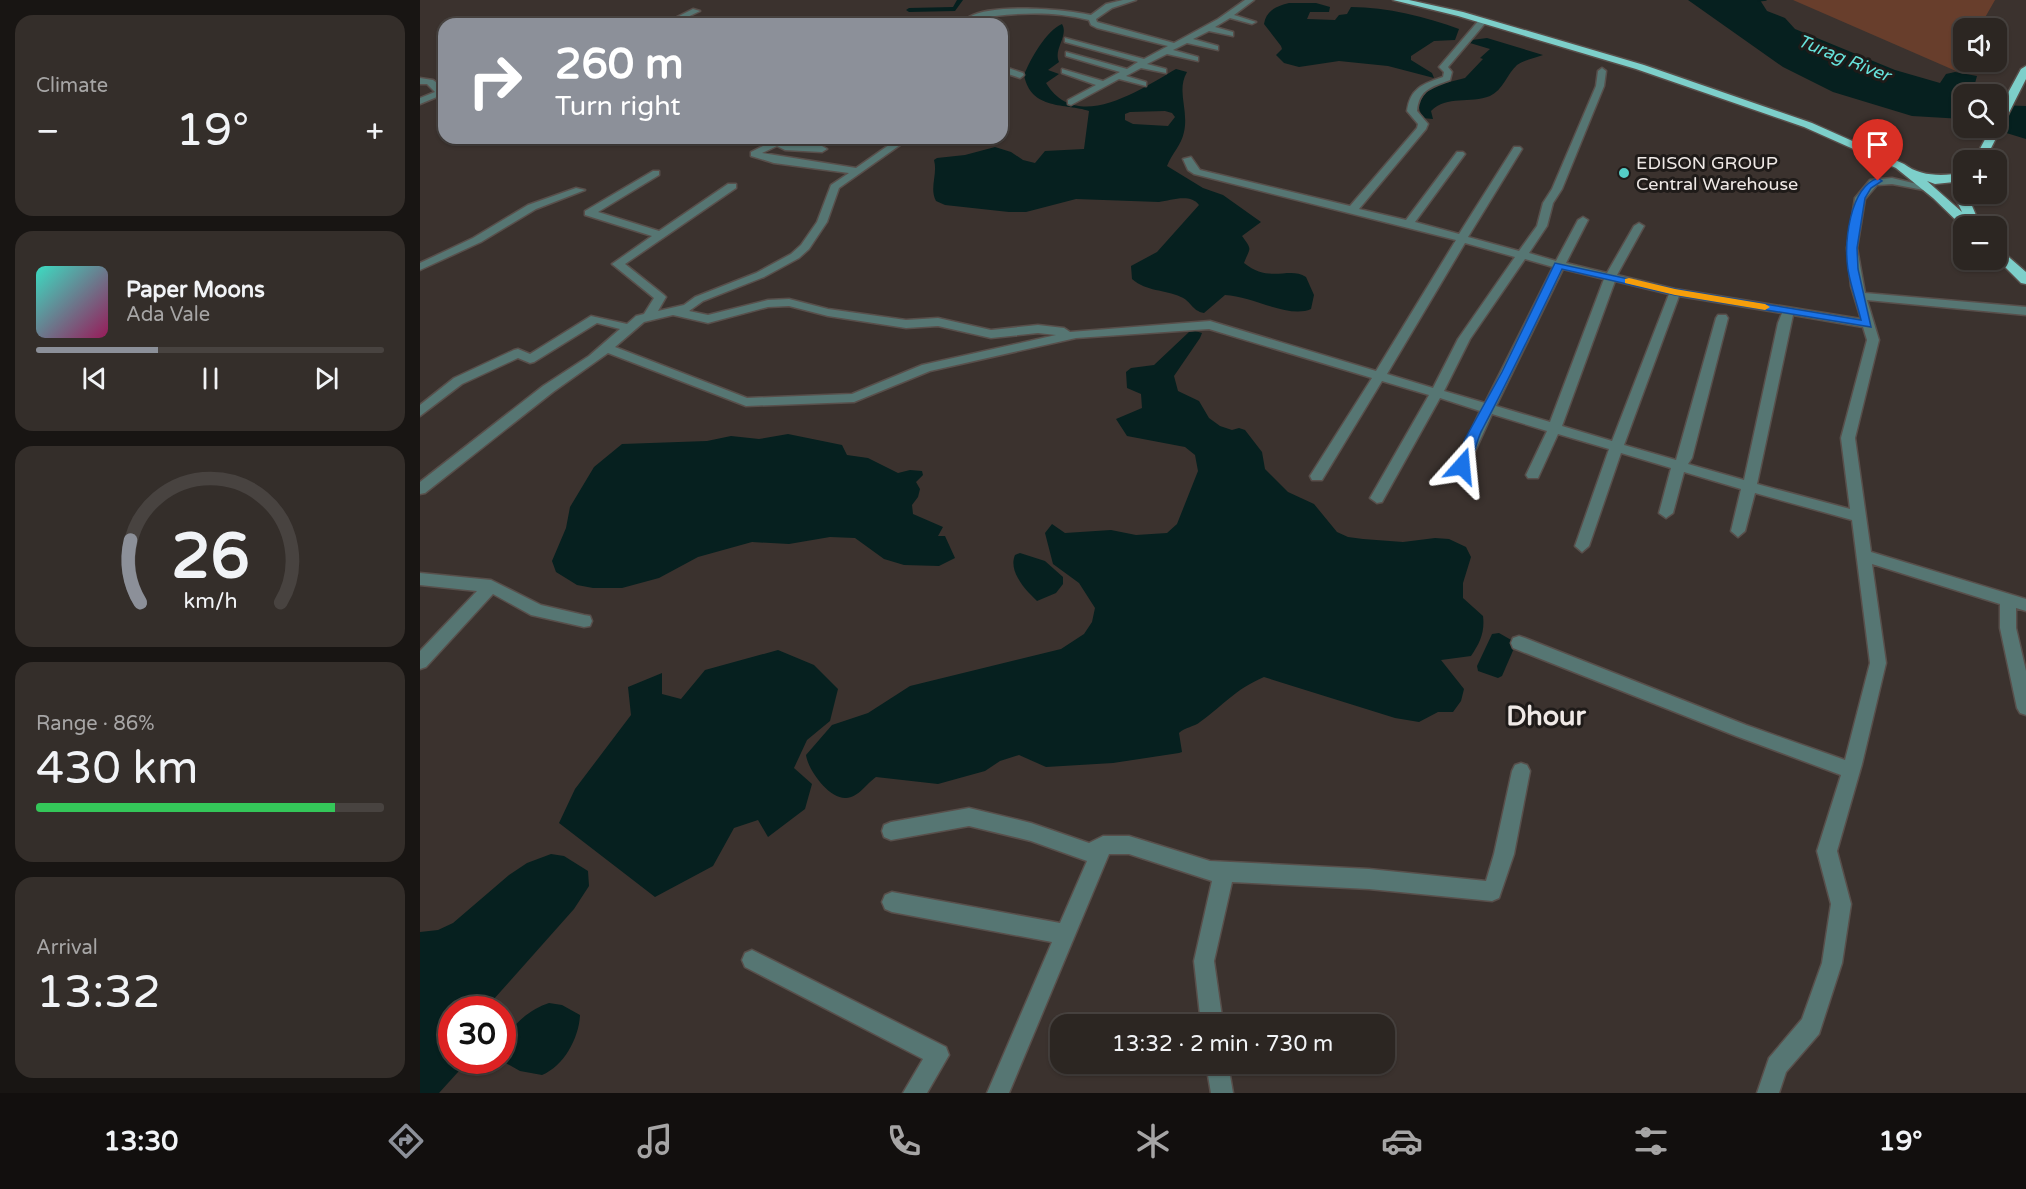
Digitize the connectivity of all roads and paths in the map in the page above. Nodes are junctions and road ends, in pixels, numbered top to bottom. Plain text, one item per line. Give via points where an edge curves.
1 (1132, 0) edge
2 (1250, 0) edge
3 (1397, 0) edge
4 (696, 10) dead end
5 (973, 16) edge
6 (1230, 16) junction
7 (679, 18) edge
8 (1092, 18) junction
9 (1483, 21) junction
10 (1252, 22) dead end
11 (1208, 28) junction
12 (1230, 34) dead end
13 (1068, 40) dead end
14 (1186, 40) junction
15 (1177, 46) junction
16 (1215, 48) dead end
17 (1167, 51) junction
18 (1069, 54) dead end
19 (1195, 58) dead end
20 (1144, 63) junction
21 (2026, 69) edge
22 (1008, 71) edge
23 (1065, 71) dead end
24 (1162, 71) dead end
25 (1602, 71) dead end
26 (1128, 72) junction
27 (1020, 75) dead end
28 (1120, 77) junction
29 (420, 81) edge
30 (1143, 84) dead end
31 (1105, 85) junction
32 (438, 89) edge
33 (438, 94) edge
34 (420, 101) edge
35 (1071, 102) dead end
36 (2007, 104) edge
37 (769, 144) edge
38 (780, 144) edge
39 (896, 144) edge
40 (822, 149) dead end
41 (1517, 149) dead end
42 (1460, 154) dead end
43 (1188, 159) dead end
44 (1900, 166) junction
45 (857, 171) junction
46 (656, 173) dead end
47 (1953, 180) edge
48 (732, 186) dead end
49 (1929, 188) junction
50 (580, 190) dead end
51 (1352, 211) junction
52 (1962, 216) edge
53 (1583, 220) dead end
54 (1409, 224) junction
55 (1639, 226) dead end
56 (662, 235) junction
57 (1462, 239) junction
58 (1524, 255) junction
59 (2007, 262) edge
60 (1558, 265) junction
61 (420, 267) edge
62 (1611, 276) junction
63 (2026, 280) edge
64 (1675, 292) junction
65 (1860, 296) junction
66 (2026, 311) edge
67 (676, 312) junction
68 (1789, 312) junction
69 (650, 315) junction
70 (1722, 318) dead end
71 (1868, 324) junction
72 (629, 327) junction
73 (1076, 333) junction
74 (606, 348) junction
75 (1380, 375) junction
76 (1437, 393) junction
77 (1487, 409) junction
78 (420, 412) edge
79 (1554, 429) junction
80 (1618, 447) junction
81 (1462, 466) dead end
82 (1679, 466) junction
83 (1533, 476) dead end
84 (1317, 477) dead end
85 (1750, 488) junction
86 (420, 489) edge
87 (1377, 498) dead end
88 (1666, 513) dead end
89 (1860, 517) junction
90 (1738, 531) dead end
91 (1582, 546) dead end
92 (1864, 556) junction
93 (420, 579) edge
94 (491, 586) junction
95 (2008, 600) junction
96 (2026, 605) edge
97 (584, 621) dead end
98 (1519, 643) dead end
99 (420, 662) edge
100 (2026, 708) edge
101 (1851, 770) junction
102 (1521, 771) dead end
103 (891, 831) dead end
104 (1103, 845) junction
105 (1224, 872) junction
106 (892, 902) dead end
107 (1066, 934) junction
108 (752, 960) dead end
109 (1211, 1014) edge
110 (1219, 1074) edge
111 (914, 1093) edge
112 (998, 1093) edge
113 (1222, 1093) edge
114 (1768, 1093) edge

1 - 8 street via 1109,6
2 - 6 street
3 - 9 highway
4 - 7 street
5 - 8 street via 1018,9
6 - 10 street
6 - 11 street
8 - 15 street via 1100,26
9 - 44 highway via 1735,98
9 - 51 street via 1443,67 1447,78 1427,84 1416,96 1412,111 1423,124 1421,129
11 - 12 street
11 - 14 street
13 - 20 street
14 - 15 street
14 - 16 street
15 - 17 street
17 - 19 street
17 - 20 street
18 - 26 street
20 - 24 street
20 - 26 street
21 - 36 highway
22 - 27 street
23 - 31 street
25 - 58 street via 1600,86 1548,203 1542,226
26 - 28 street
28 - 30 street
28 - 31 street
29 - 32 street
31 - 35 street
33 - 34 street
37 - 45 street via 754,154
38 - 40 street
39 - 45 street
41 - 57 street
42 - 54 street
43 - 51 street via 1197,172
44 - 47 highway via 1935,180
44 - 49 highway
45 - 67 street via 835,187 822,222 795,256
46 - 56 street via 589,213
48 - 56 street
49 - 52 highway
49 - 65 street via 1878,181 1868,186 1860,198 1852,248
50 - 61 street via 532,207 477,240
51 - 54 street
53 - 60 street
54 - 57 street
55 - 62 street
56 - 69 street via 618,264 660,297
57 - 58 street
57 - 75 street
58 - 60 street
58 - 76 street via 1474,322
59 - 63 highway
60 - 62 street
60 - 77 street
62 - 64 street
62 - 79 street
64 - 68 street
64 - 80 street
65 - 66 street
65 - 71 street
67 - 69 street
67 - 73 street via 708,319 768,304 789,303 906,324 938,322 991,334 1038,329
68 - 71 street
68 - 85 street
69 - 72 street
70 - 82 street via 1685,459
71 - 89 street via 1873,340 1848,438
72 - 74 street
72 - 78 street via 595,319 531,359 518,354 458,381
73 - 74 street via 926,368 854,398 746,402
73 - 75 street via 1210,325
74 - 86 street
75 - 76 street
75 - 84 street
76 - 77 street
76 - 87 street
77 - 79 street
77 - 81 street
79 - 80 street
79 - 83 street
80 - 82 street
80 - 91 street
82 - 85 street
82 - 88 street
85 - 89 street
85 - 90 street
89 - 92 street
92 - 95 street
92 - 101 street via 1878,663
93 - 94 street
94 - 97 street via 537,611
94 - 99 street
95 - 96 street
95 - 100 street via 2008,628
98 - 101 street
101 - 114 street via 1827,851 1841,904 1832,963 1811,1026 1778,1066
102 - 105 street via 1492,891 1369,879
103 - 104 street via 969,817 1031,831 1091,853
104 - 105 street via 1129,844
104 - 107 street
105 - 109 street via 1204,961
106 - 107 street
107 - 112 street
108 - 111 street via 938,1055
110 - 113 street

